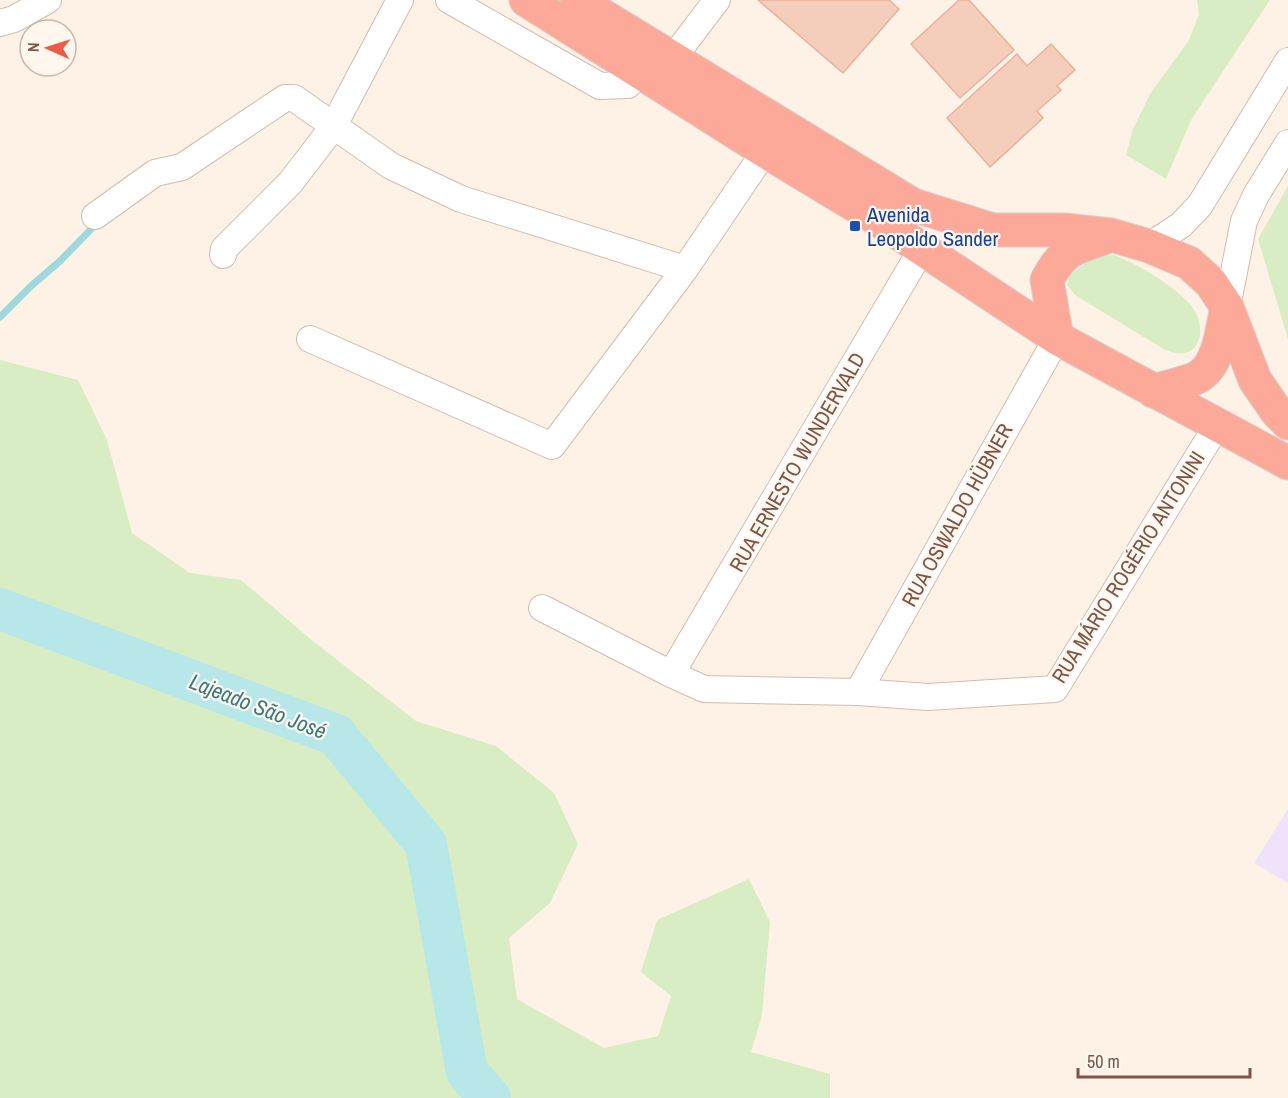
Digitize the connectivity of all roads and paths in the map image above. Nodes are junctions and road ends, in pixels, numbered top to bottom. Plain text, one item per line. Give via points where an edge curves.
1 (48, 0) edge
2 (400, 0) edge
3 (449, 0) edge
4 (526, 0) edge
5 (577, 0) edge
6 (717, 0) edge
7 (0, 23) edge
8 (673, 58) junction
9 (1288, 62) edge
10 (640, 72) junction
11 (333, 127) junction
12 (1288, 143) edge
13 (765, 151) junction
14 (95, 216) dead end
15 (1112, 235) junction
16 (1149, 246) junction
17 (922, 249) junction
18 (223, 255) dead end
19 (686, 269) junction
20 (1227, 307) junction
21 (1057, 338) junction
22 (310, 339) dead end
23 (1153, 391) junction
24 (1288, 423) edge
25 (1218, 424) junction
26 (1288, 463) edge
27 (542, 608) dead end
28 (672, 674) junction
29 (858, 692) junction

1 - 7 street via 14,20
2 - 11 street
3 - 10 street via 600,86 628,85
4 - 10 highway
5 - 8 highway
6 - 8 street
8 - 15 highway via 913,206 993,230 1065,230
9 - 16 street via 1200,205 1181,225
10 - 13 highway
11 - 14 street via 294,98 285,98 182,167 155,173
11 - 18 street via 290,183 224,249
11 - 19 street via 391,166 461,199
12 - 20 street via 1244,222
13 - 17 highway
13 - 19 street
15 - 16 highway
15 - 21 highway via 1061,256 1050,274 1048,294
16 - 20 highway via 1189,263 1211,283
17 - 21 highway
17 - 28 street, RUA ERNESTO WUNDERVALD
19 - 22 street via 552,446
20 - 23 highway via 1211,365 1200,377
20 - 24 highway via 1255,380
21 - 23 highway
21 - 29 street, RUA OSWALDO HÜBNER
23 - 25 highway
25 - 26 highway
25 - 29 street, RUA MÁRIO ROGÉRIO ANTONINI via 1055,689 928,697
27 - 28 street, RUA MÁRIO ROGÉRIO ANTONINI
28 - 29 street, RUA MÁRIO ROGÉRIO ANTONINI via 704,689

